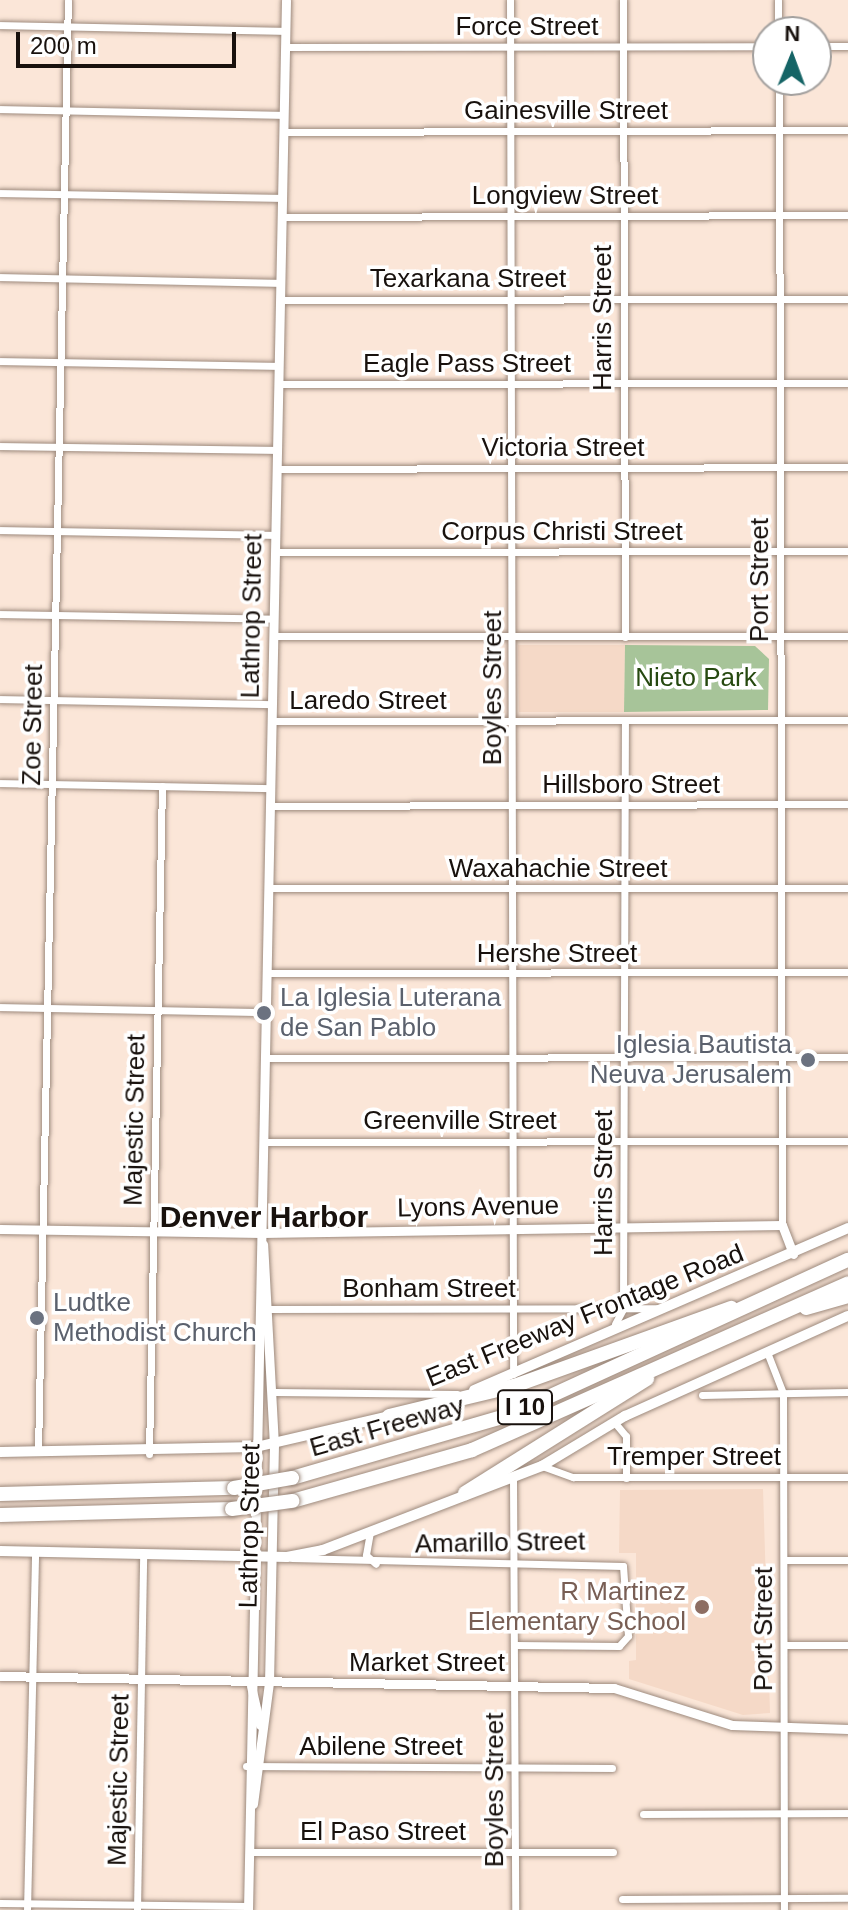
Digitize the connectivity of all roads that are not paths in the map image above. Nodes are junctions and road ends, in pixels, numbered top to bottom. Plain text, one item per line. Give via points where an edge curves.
1 (68, 0) edge
2 (286, 0) edge
3 (510, 0) edge
4 (623, 0) edge
5 (0, 25) edge
6 (67, 26) junction
7 (286, 31) junction
8 (752, 46) edge
9 (285, 47) junction
10 (511, 47) junction
11 (622, 47) junction
12 (779, 96) edge
13 (0, 109) edge
14 (65, 110) junction
15 (284, 115) junction
16 (780, 130) junction
17 (848, 130) edge
18 (512, 131) junction
19 (622, 131) junction
20 (284, 132) junction
21 (0, 193) edge
22 (64, 195) junction
23 (282, 198) junction
24 (622, 215) junction
25 (779, 215) junction
26 (848, 215) edge
27 (512, 216) junction
28 (282, 217) junction
29 (0, 277) edge
30 (62, 279) junction
31 (281, 283) junction
32 (511, 299) junction
33 (623, 299) junction
34 (779, 299) junction
35 (848, 299) edge
36 (280, 300) junction
37 (0, 361) edge
38 (60, 362) junction
39 (279, 366) junction
40 (780, 383) junction
41 (848, 383) edge
42 (279, 384) junction
43 (512, 384) junction
44 (623, 384) junction
45 (0, 446) edge
46 (59, 447) junction
47 (277, 450) junction
48 (513, 467) junction
49 (780, 467) junction
50 (848, 467) edge
51 (623, 468) junction
52 (277, 469) junction
53 (0, 530) edge
54 (58, 531) junction
55 (276, 535) junction
56 (623, 551) junction
57 (848, 551) edge
58 (275, 552) junction
59 (513, 552) junction
60 (780, 552) junction
61 (0, 614) edge
62 (55, 615) junction
63 (274, 619) junction
64 (274, 636) junction
65 (781, 636) junction
66 (848, 636) edge
67 (513, 637) junction
68 (625, 637) junction
69 (0, 699) edge
70 (54, 700) junction
71 (272, 704) junction
72 (513, 720) junction
73 (625, 720) junction
74 (781, 720) junction
75 (848, 720) edge
76 (272, 721) junction
77 (0, 783) edge
78 (51, 785) junction
79 (162, 786) junction
80 (271, 788) junction
81 (781, 804) junction
82 (848, 804) edge
83 (513, 805) junction
84 (625, 805) junction
85 (270, 806) junction
86 (268, 888) junction
87 (781, 888) junction
88 (848, 888) edge
89 (513, 889) junction
90 (625, 889) junction
91 (848, 972) edge
92 (267, 973) junction
93 (782, 973) junction
94 (513, 974) junction
95 (625, 974) junction
96 (0, 1007) edge
97 (47, 1007) junction
98 (156, 1009) junction
99 (265, 1012) junction
100 (513, 1057) junction
101 (624, 1057) junction
102 (782, 1057) junction
103 (848, 1057) edge
104 (264, 1058) junction
105 (625, 1140) junction
106 (513, 1141) junction
107 (782, 1141) junction
108 (848, 1141) edge
109 (263, 1142) junction
110 (625, 1225) junction
111 (782, 1225) junction
112 (514, 1228) junction
113 (848, 1228) edge
114 (0, 1229) edge
115 (43, 1229) junction
116 (153, 1232) junction
117 (262, 1233) junction
118 (848, 1250) edge
119 (793, 1254) junction
120 (848, 1260) edge
121 (830, 1268) junction
122 (848, 1283) edge
123 (848, 1296) edge
124 (748, 1305) junction
125 (671, 1308) junction
126 (261, 1309) junction
127 (514, 1309) junction
128 (602, 1309) junction
129 (623, 1309) junction
130 (790, 1310) junction
131 (848, 1316) edge
132 (616, 1327) junction
133 (767, 1352) junction
134 (657, 1370) junction
135 (513, 1375) junction
136 (275, 1392) junction
137 (848, 1392) edge
138 (783, 1393) junction
139 (463, 1394) junction
140 (702, 1395) dead end
141 (389, 1416) junction
142 (615, 1423) junction
143 (274, 1445) junction
144 (256, 1447) junction
145 (0, 1452) edge
146 (38, 1452) junction
147 (149, 1454) junction
148 (542, 1466) junction
149 (513, 1477) junction
150 (785, 1477) junction
151 (848, 1477) edge
152 (626, 1478) junction
153 (465, 1493) junction
154 (0, 1494) edge
155 (0, 1515) edge
156 (371, 1531) junction
157 (0, 1551) edge
158 (35, 1552) junction
159 (143, 1554) junction
160 (251, 1556) junction
161 (270, 1556) junction
162 (287, 1557) junction
163 (785, 1560) junction
164 (848, 1560) edge
165 (515, 1563) junction
166 (376, 1564) junction
167 (515, 1645) junction
168 (784, 1645) junction
169 (848, 1645) edge
170 (0, 1676) edge
171 (32, 1677) junction
172 (141, 1679) junction
173 (249, 1683) junction
174 (269, 1683) junction
175 (515, 1685) junction
176 (848, 1729) edge
177 (784, 1730) junction
178 (262, 1741) junction
179 (246, 1766) junction
180 (259, 1766) junction
181 (516, 1768) junction
182 (612, 1768) dead end
183 (848, 1813) edge
184 (643, 1814) dead end
185 (783, 1814) junction
186 (250, 1820) junction
187 (249, 1852) junction
188 (516, 1852) junction
189 (613, 1852) dead end
190 (784, 1898) junction
191 (848, 1898) edge
192 (622, 1899) dead end
193 (0, 1903) edge
194 (27, 1907) edge
195 (137, 1907) edge
196 (248, 1908) edge
197 (515, 1910) edge
198 (784, 1910) edge

1 - 6 street, Zoe Street
2 - 7 street, Lathrop Street
3 - 10 street, Boyles Street
4 - 11 street, Harris Street
5 - 6 street
6 - 7 street
6 - 14 street, Zoe Street
7 - 9 street, Lathrop Street
8 - 11 street, Force Street
9 - 10 street, Force Street
9 - 15 street, Lathrop Street
10 - 11 street, Force Street
10 - 18 street, Boyles Street
11 - 19 street, Harris Street
12 - 16 street, Port Street
13 - 14 street
14 - 15 street
14 - 22 street, Zoe Street
15 - 20 street, Lathrop Street
16 - 17 street, Gainesville Street
16 - 19 street, Gainesville Street
16 - 25 street, Port Street
18 - 19 street, Gainesville Street
18 - 20 street, Gainesville Street
18 - 27 street, Boyles Street
19 - 24 street, Harris Street
20 - 23 street, Lathrop Street
21 - 22 street
22 - 23 street
22 - 30 street, Zoe Street
23 - 28 street, Lathrop Street
24 - 25 street, Longview Street
24 - 27 street, Longview Street
24 - 33 street, Harris Street
25 - 26 street, Longview Street
25 - 34 street, Port Street
27 - 28 street, Longview Street
27 - 32 street, Boyles Street
28 - 31 street, Lathrop Street
29 - 30 street
30 - 31 street
30 - 38 street, Zoe Street
31 - 36 street, Lathrop Street
32 - 33 street, Texarkana Street
32 - 36 street, Texarkana Street
32 - 43 street, Boyles Street
33 - 34 street, Texarkana Street
33 - 44 street, Harris Street
34 - 35 street, Texarkana Street
34 - 40 street, Port Street
36 - 39 street, Lathrop Street
37 - 38 street
38 - 39 street
38 - 46 street, Zoe Street
39 - 42 street, Lathrop Street
40 - 41 street, Eagle Pass Street
40 - 44 street, Eagle Pass Street
40 - 49 street, Port Street
42 - 43 street, Eagle Pass Street
42 - 47 street, Lathrop Street
43 - 44 street, Eagle Pass Street
43 - 48 street, Boyles Street
44 - 51 street, Harris Street
45 - 46 street
46 - 47 street
46 - 54 street, Zoe Street
47 - 52 street, Lathrop Street
48 - 51 street, Victoria Street
48 - 52 street, Victoria Street
48 - 59 street, Boyles Street
49 - 50 street, Victoria Street
49 - 51 street, Victoria Street
49 - 60 street, Port Street
51 - 56 street, Harris Street
52 - 55 street, Lathrop Street
53 - 54 street
54 - 55 street
54 - 62 street, Zoe Street
55 - 58 street, Lathrop Street
56 - 59 street, Corpus Christi Street
56 - 60 street, Corpus Christi Street
56 - 68 street, Harris Street
57 - 60 street, Corpus Christi Street
58 - 59 street, Corpus Christi Street
58 - 63 street, Lathrop Street
59 - 67 street, Boyles Street
60 - 65 street, Port Street
61 - 62 street
62 - 63 street
62 - 70 street, Zoe Street
63 - 64 street, Lathrop Street
64 - 67 street
64 - 71 street, Lathrop Street
65 - 66 street
65 - 68 street
65 - 74 street, Port Street
67 - 68 street
67 - 72 street, Boyles Street
69 - 70 street, Laredo Street
70 - 71 street, Laredo Street
70 - 78 street, Zoe Street
71 - 76 street, Lathrop Street
72 - 73 street, Laredo Street
72 - 76 street, Laredo Street
72 - 83 street, Boyles Street
73 - 74 street, Laredo Street
73 - 84 street, Harris Street
74 - 75 street, Laredo Street
74 - 81 street, Port Street
76 - 80 street, Lathrop Street
77 - 78 street
78 - 79 street
78 - 97 street, Zoe Street
79 - 80 street
79 - 98 street, Majestic Street
80 - 85 street, Lathrop Street
81 - 82 street, Hillsboro Street
81 - 84 street, Hillsboro Street
81 - 87 street, Port Street
83 - 84 street, Hillsboro Street
83 - 85 street, Hillsboro Street
83 - 89 street, Boyles Street
84 - 90 street, Harris Street
85 - 86 street, Lathrop Street
86 - 89 street, Waxahachie Street
86 - 92 street, Lathrop Street
87 - 88 street, Waxahachie Street
87 - 90 street, Waxahachie Street
87 - 93 street, Port Street
89 - 90 street, Waxahachie Street
89 - 94 street, Boyles Street
90 - 95 street, Harris Street
91 - 93 street, Hershe Street
92 - 94 street, Hershe Street
92 - 99 street, Lathrop Street
93 - 95 street, Hershe Street
93 - 102 street, Port Street
94 - 95 street, Hershe Street
94 - 100 street, Boyles Street
95 - 101 street, Harris Street
96 - 97 street
97 - 98 street
97 - 115 street, Zoe Street
98 - 99 street
98 - 116 street, Majestic Street
99 - 104 street, Lathrop Street
100 - 101 street
100 - 104 street
100 - 106 street, Boyles Street
101 - 102 street
101 - 105 street, Harris Street
102 - 103 street
102 - 107 street, Port Street
104 - 109 street, Lathrop Street
105 - 106 street, Greenville Street
105 - 107 street, Greenville Street
105 - 110 street, Harris Street
106 - 109 street, Greenville Street
106 - 112 street, Boyles Street
107 - 108 street, Greenville Street
107 - 111 street, Port Street
109 - 117 street, Lathrop Street
110 - 111 street, Lyons Avenue
110 - 112 street, Lyons Avenue
110 - 129 street, Harris Street
111 - 119 street
112 - 117 street, Lyons Avenue
112 - 127 street, Boyles Street
113 - 119 main road, East Freeway Frontage Road
114 - 115 street, Lyons Avenue
115 - 116 street, Lyons Avenue
115 - 146 street, Zoe Street
116 - 117 street, Lyons Avenue
116 - 147 street, Majestic Street
117 - 126 street, Lathrop Street
118 - 121 highway
119 - 125 main road, East Freeway Frontage Road
120 - 121 highway, East Freeway / I 10
121 - 124 highway, East Freeway / I 10
122 - 130 highway, East Freeway / I 10
123 - 130 highway
124 - 141 highway via 708,1311 514,1386
124 - 154 highway, East Freeway / I 10, bridge via 495,1420 292,1478 234,1488
125 - 129 street, Bonham Street
125 - 132 main road, East Freeway Frontage Road
126 - 127 street, Bonham Street
126 - 136 street, Lathrop Street
126 - 144 street, Lathrop Street
127 - 128 street, Bonham Street
127 - 135 street, Boyles Street
128 - 129 street, Bonham Street
128 - 132 street
129 - 132 street
130 - 134 highway, East Freeway / I 10
131 - 133 main road
132 - 135 main road, East Freeway Frontage Road
133 - 138 street, Port Street
133 - 142 main road
134 - 153 highway via 629,1395 543,1439
134 - 155 highway, East Freeway / I 10, bridge via 472,1450 292,1501 232,1509
135 - 139 main road, East Freeway Frontage Road
136 - 139 street
136 - 143 street, Lathrop Street
137 - 138 street
138 - 140 street
138 - 150 street, Port Street
139 - 141 main road, East Freeway Frontage Road
141 - 143 main road, East Freeway Frontage Road
142 - 148 main road
142 - 152 street via 626,1436
143 - 144 main road, East Freeway Frontage Road
143 - 161 street, Lathrop Street
144 - 147 main road, East Freeway Frontage Road
144 - 160 street, Lathrop Street
145 - 146 main road, East Freeway Frontage Road
146 - 147 main road, East Freeway Frontage Road
148 - 149 main road
148 - 152 street, Tremper Street via 573,1477
149 - 153 main road
149 - 165 street, Boyles Street
150 - 151 street, Tremper Street
150 - 152 street, Tremper Street
150 - 163 street, Port Street
153 - 156 main road
156 - 162 main road
156 - 166 street via 364,1546
157 - 158 main road
158 - 159 main road
158 - 171 street
159 - 160 main road
159 - 172 street, Majestic Street
160 - 161 main road
160 - 173 street, Lathrop Street
161 - 162 main road
161 - 174 street, Lathrop Street
162 - 166 street, Amarillo Street
163 - 164 street
163 - 168 street, Port Street
165 - 166 street, Amarillo Street
165 - 167 street, Boyles Street
165 - 167 street, Amarillo Street via 623,1566 625,1641
167 - 175 street, Boyles Street
168 - 169 street
168 - 177 street, Port Street
170 - 171 street, Market Street
171 - 172 street, Market Street
171 - 194 street
172 - 173 street, Market Street
172 - 195 street, Majestic Street
173 - 174 street, Market Street
173 - 178 street
173 - 179 street, Lathrop Street
174 - 175 street, Market Street
174 - 178 street, Lathrop Street
175 - 177 street, Market Street via 614,1688 732,1725
175 - 181 street, Boyles Street
176 - 177 street, Market Street
177 - 185 street, Port Street
178 - 180 street, Lathrop Street
179 - 180 street, Abilene Street
179 - 186 street, Lathrop Street
180 - 181 street, Abilene Street
180 - 186 street, Lathrop Street
181 - 182 street, Abilene Street
181 - 188 street, Boyles Street
183 - 185 street
184 - 185 street
185 - 190 street, Port Street
186 - 187 street, Lathrop Street
187 - 188 street, El Paso Street
187 - 196 street, Lathrop Street
188 - 189 street, El Paso Street
188 - 197 street, Boyles Street
190 - 191 street
190 - 192 street
190 - 198 street, Port Street
193 - 194 street
194 - 195 street
195 - 196 street

